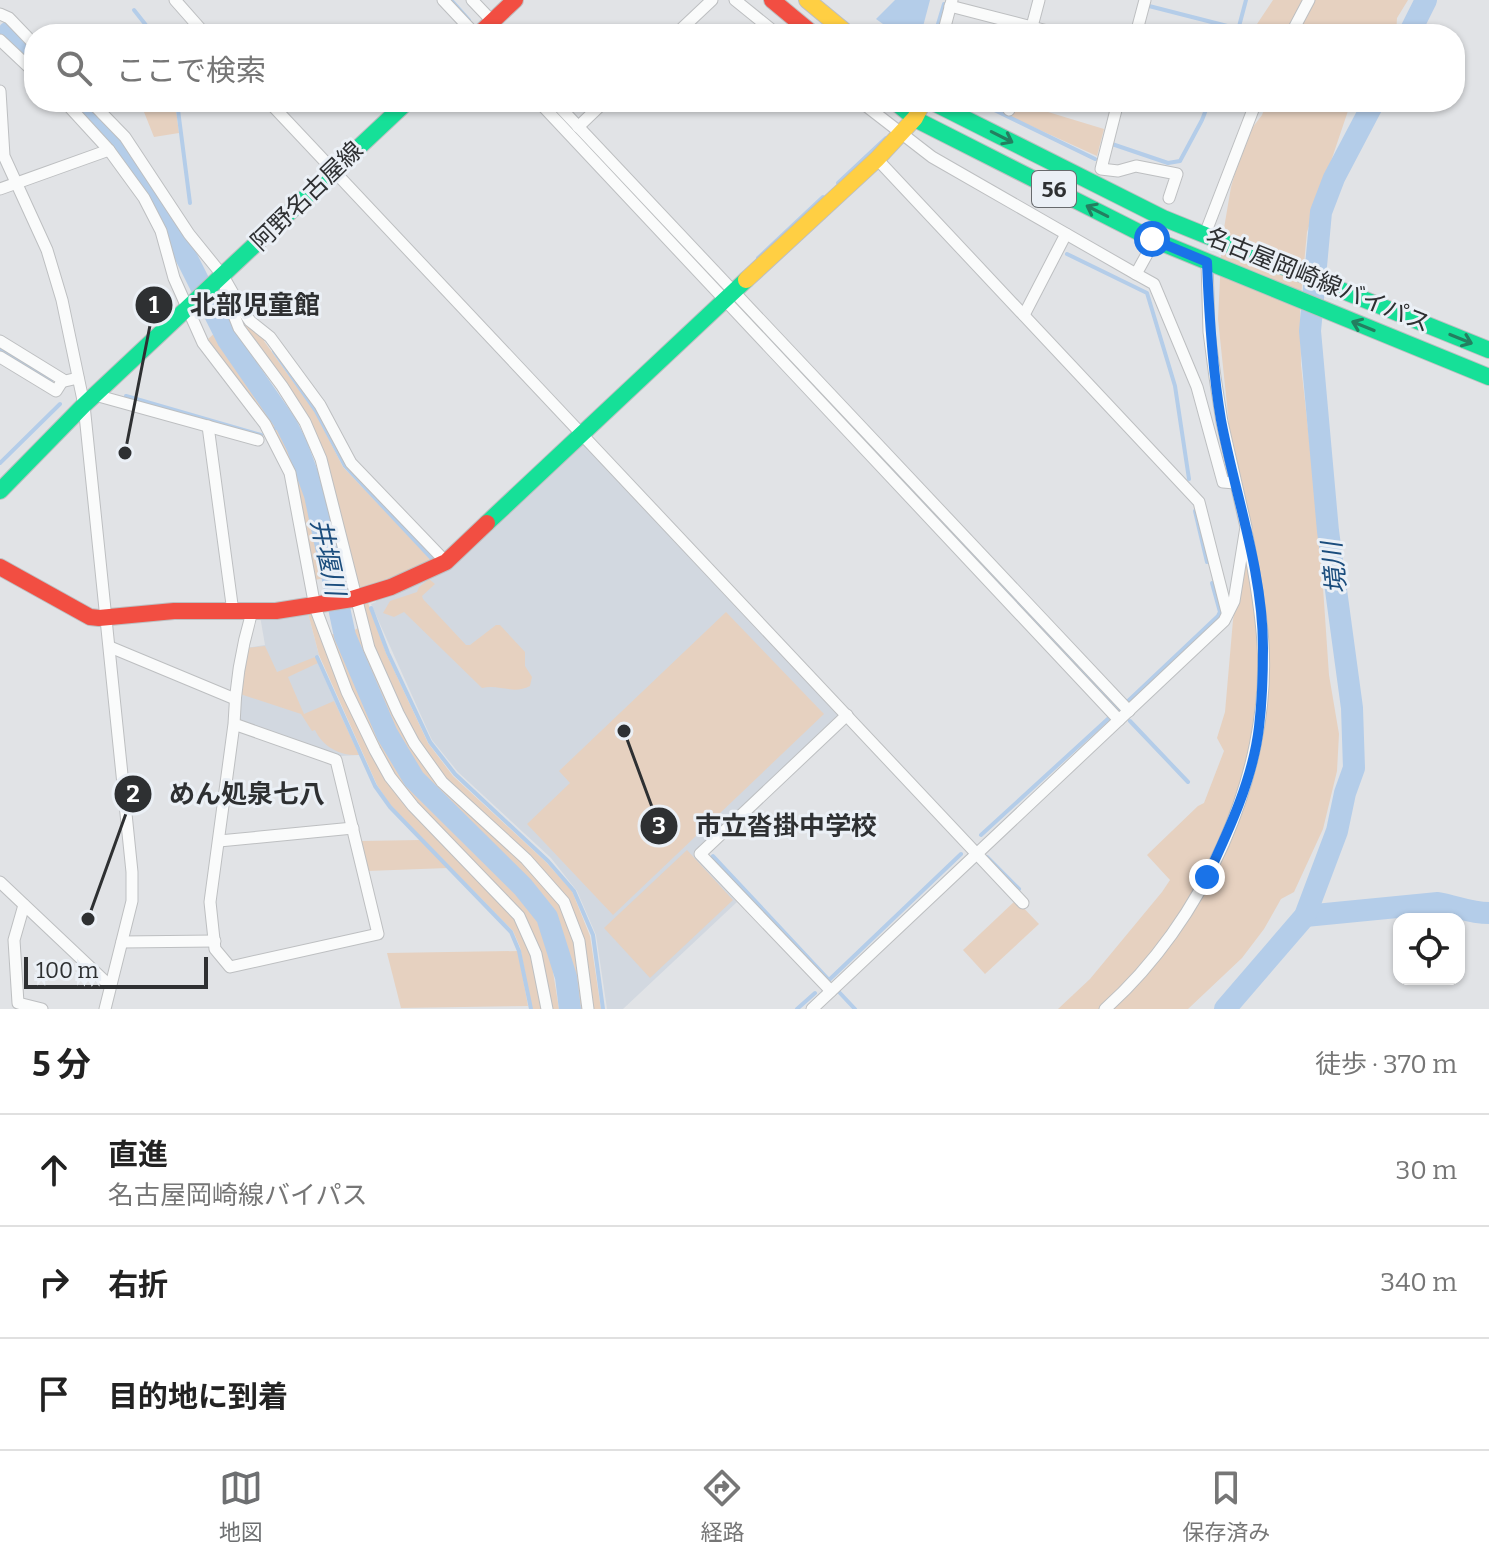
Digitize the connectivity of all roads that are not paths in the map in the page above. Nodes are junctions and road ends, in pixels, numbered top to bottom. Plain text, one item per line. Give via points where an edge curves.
1 (175, 0) edge
2 (443, 0) edge
3 (472, 0) edge
4 (515, 0) edge
5 (712, 0) edge
6 (735, 0) edge
7 (772, 0) edge
8 (807, 0) edge
9 (1039, 0) edge
10 (1145, 0) edge
11 (1309, 0) edge
12 (951, 3) edge
13 (0, 14) edge
14 (196, 24) edge
15 (476, 24) edge
16 (482, 24) edge
17 (490, 24) edge
18 (687, 24) edge
19 (765, 24) edge
20 (801, 24) edge
21 (836, 24) edge
22 (946, 24) edge
23 (1011, 24) edge
24 (1033, 24) edge
25 (1139, 24) edge
26 (1296, 24) edge
27 (24, 34) edge
28 (0, 40) edge
29 (24, 63) edge
30 (0, 91) edge
31 (0, 98) edge
32 (74, 112) edge
33 (101, 112) edge
34 (278, 112) edge
35 (396, 112) edge
36 (549, 112) edge
37 (564, 112) edge
38 (594, 112) edge
39 (874, 112) edge
40 (908, 112) edge
41 (918, 112) edge
42 (952, 112) edge
43 (1115, 112) edge
44 (1252, 112) edge
45 (915, 118) junction
46 (578, 127) junction
47 (901, 134) junction
48 (1, 143) edge
49 (109, 150) junction
50 (877, 159) junction
51 (333, 171) junction
52 (16, 184) junction
53 (0, 189) edge
54 (1169, 198) dead end
55 (1066, 234) junction
56 (1205, 234) junction
57 (1147, 254) dead end
58 (1213, 264) junction
59 (1136, 274) junction
60 (221, 278) junction
61 (729, 295) junction
62 (189, 308) junction
63 (1024, 315) junction
64 (0, 341) edge
65 (1489, 350) edge
66 (0, 357) edge
67 (1489, 377) edge
68 (78, 378) junction
69 (63, 380) junction
70 (90, 400) junction
71 (208, 426) junction
72 (582, 432) junction
73 (258, 440) dead end
74 (1235, 483) junction
75 (0, 491) edge
76 (1246, 527) junction
77 (446, 562) junction
78 (0, 567) edge
79 (356, 597) junction
80 (317, 606) junction
81 (233, 612) junction
82 (252, 612) junction
83 (1227, 612) junction
84 (106, 620) junction
85 (110, 647) junction
86 (235, 699) junction
87 (847, 715) junction
88 (1124, 715) junction
89 (234, 724) junction
90 (353, 828) junction
91 (219, 841) junction
92 (977, 854) junction
93 (0, 882) edge
94 (1023, 903) dead end
95 (24, 905) junction
96 (215, 941) junction
97 (122, 942) junction
98 (110, 986) junction
99 (831, 991) junction
100 (42, 1009) edge
101 (105, 1009) edge
102 (547, 1009) edge
103 (588, 1009) edge
104 (812, 1009) edge
105 (1105, 1009) edge

1 - 14 street
2 - 15 street
3 - 16 street
4 - 17 main road
5 - 18 street
6 - 19 street
7 - 20 main road
8 - 21 main road
9 - 24 street
10 - 25 street
11 - 26 street
12 - 22 street
12 - 23 street
13 - 27 street
28 - 29 street
30 - 31 street
31 - 48 street
32 - 49 street
33 - 60 street via 125,137
34 - 51 street
35 - 51 main road, 阿野名古屋線
36 - 61 street
37 - 46 street
38 - 46 street
39 - 47 street
40 - 45 main road, 名古屋岡崎線バイパス / 56
41 - 45 main road
42 -> 56 main road, 名古屋岡崎線バイパス / 56
43 - 54 street via 1101,169 1136,166 1177,174
44 - 56 street
45 - 47 main road
58 -> 45 main road, 名古屋岡崎線バイパス / 56 via 1152,239
46 - 61 street
47 - 50 main road
47 - 55 street
48 - 52 street
49 - 52 street
49 - 62 street via 161,231
50 - 61 main road
50 - 63 street
51 - 60 main road, 阿野名古屋線
51 - 72 street
52 - 53 street
52 - 68 street via 47,250
55 - 59 street
55 - 63 street
56 -> 65 main road, 名古屋岡崎線バイパス / 56
57 - 59 street
67 -> 58 main road, 名古屋岡崎線バイパス / 56
58 - 74 street via 1209,332
59 - 74 street via 1154,284 1197,387 1223,482
60 - 62 main road, 阿野名古屋線
60 - 77 street via 320,405 351,463
60 - 79 street via 239,328 305,422 321,459
61 - 72 main road
61 - 88 street
62 - 70 main road, 阿野名古屋線
62 - 80 street via 203,343 265,424 290,473
63 - 83 street via 1199,502
64 - 69 street
66 - 69 street via 56,391
68 - 69 street
68 - 70 street
70 - 71 street
70 - 75 main road, 阿野名古屋線
70 - 84 street
71 - 73 street
71 - 81 street
72 - 77 main road
72 - 87 street
74 - 76 street
76 - 83 street via 1234,601
76 - 105 street via 1263,646 1259,730 1246,780 1192,905 1156,956
77 - 79 main road
78 - 84 main road via 90,617
79 - 80 main road
79 - 103 street via 369,648 414,743 442,782 526,859 564,902 579,941
80 - 82 main road
80 - 102 street via 347,692 390,777 519,916 536,954
81 - 82 main road
81 - 84 main road via 157,612
82 - 86 street
83 - 88 street via 1224,621
84 - 85 street
85 - 86 street
85 - 97 street via 132,872 132,901
86 - 89 street
87 - 92 street
87 - 99 street via 700,854
88 - 92 street
89 - 90 street via 336,760
89 - 91 street
90 - 91 street
90 - 96 street via 378,934 230,967
91 - 96 street via 210,902
92 - 94 street
92 - 99 street
93 - 95 street
95 - 98 street
95 - 100 street via 14,940 18,1003
96 - 97 street
97 - 98 street
98 - 101 street
99 - 104 street

